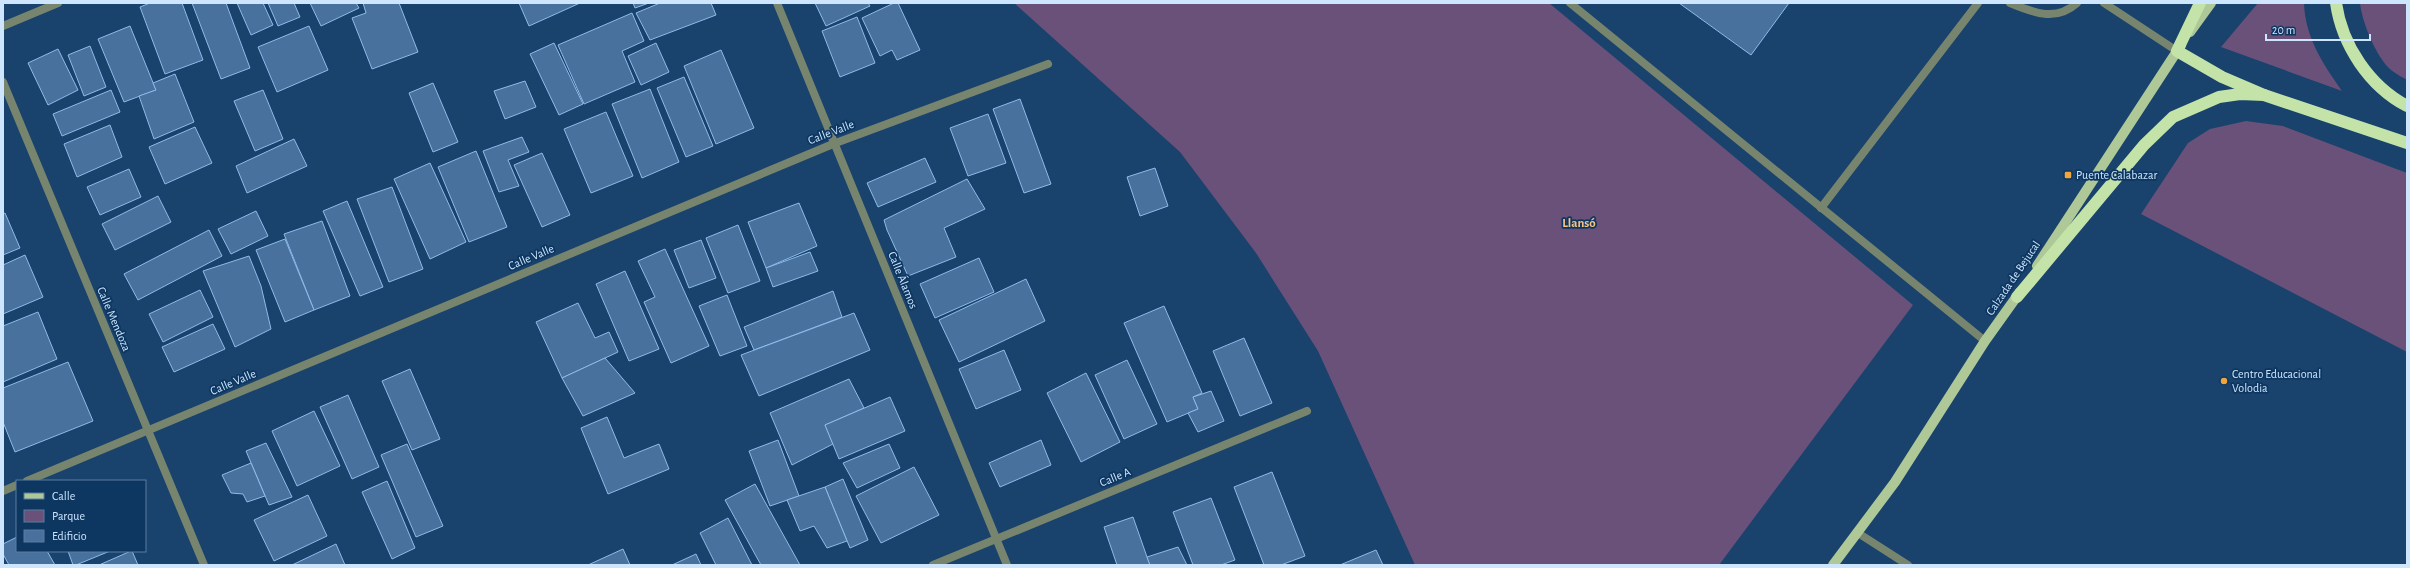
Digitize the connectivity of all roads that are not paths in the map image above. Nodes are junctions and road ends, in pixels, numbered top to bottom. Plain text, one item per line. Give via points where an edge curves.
1 (58, 3) edge
2 (777, 3) edge
3 (1570, 3) edge
4 (1978, 3) edge
5 (2010, 3) edge
6 (2077, 3) edge
7 (2104, 3) edge
8 (2200, 3) edge
9 (2211, 3) edge
10 (2336, 3) edge
11 (3, 26) edge
12 (2177, 51) junction
13 (1048, 64) dead end
14 (3, 82) edge
15 (2264, 95) junction
16 (2407, 106) edge
17 (2407, 143) edge
18 (833, 144) junction
19 (1821, 208) junction
20 (2017, 297) junction
21 (1985, 341) junction
22 (1307, 411) dead end
23 (148, 430) junction
24 (29, 480) edge
25 (16, 485) edge
26 (3, 491) edge
27 (1858, 532) junction
28 (997, 538) junction
29 (204, 565) edge
30 (933, 565) edge
31 (1007, 565) edge
32 (1833, 565) edge
33 (1908, 565) edge

1 - 11 street
2 - 18 street, Calle Álamos
3 - 19 street
4 - 19 street
5 - 6 street via 2049,15 2068,11
7 - 12 street
8 - 12 highway
9 - 12 main road, Calzada de Bejucal
10 - 16 highway via 2350,49 2367,73
12 - 15 highway via 2222,77
12 - 20 main road, Calzada de Bejucal
13 - 18 street, Calle Valle
14 - 23 street, Calle Mendoza
15 - 17 highway
15 - 20 highway via 2240,94 2219,97 2173,117 2144,145
18 - 23 street, Calle Valle
18 - 28 street, Calle Álamos
19 - 21 street
20 - 21 main road, Calzada de Bejucal
21 - 27 main road, Calzada de Bejucal via 1895,482
22 - 28 street, Calle A
23 - 24 street, Calle Valle
23 - 29 street, Calle Mendoza
25 - 26 street
27 - 32 main road, Calzada de Bejucal
27 - 33 street
28 - 30 street, Calle A
28 - 31 street, Calle Álamos

